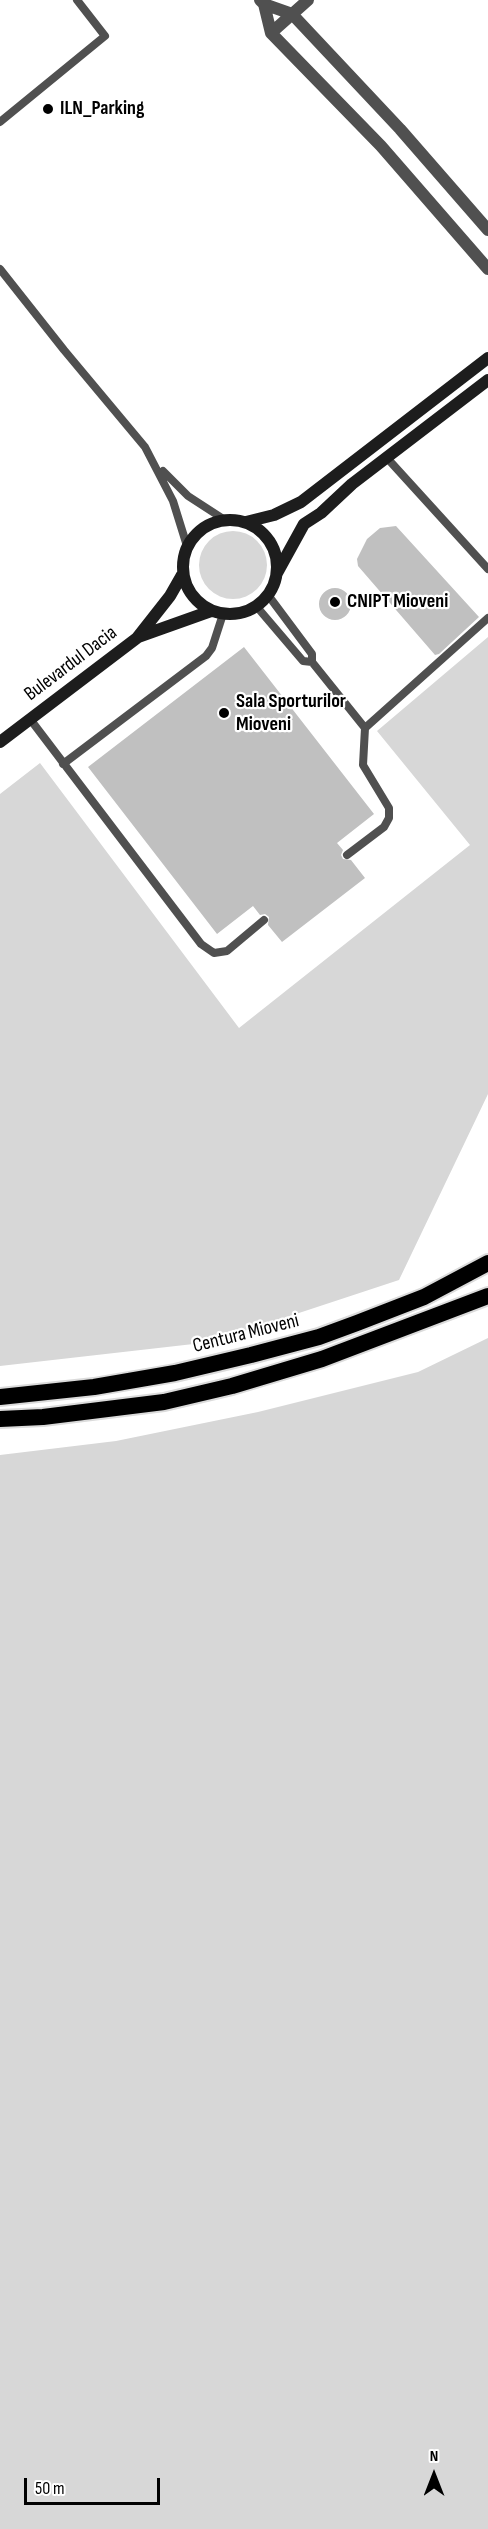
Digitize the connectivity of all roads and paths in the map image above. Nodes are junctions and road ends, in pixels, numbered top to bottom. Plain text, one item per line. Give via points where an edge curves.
1 (77, 0) edge
2 (308, 0) edge
3 (262, 2) edge
4 (292, 14) junction
5 (271, 33) junction
6 (0, 122) edge
7 (488, 230) edge
8 (0, 269) edge
9 (488, 269) edge
10 (488, 358) edge
11 (488, 380) edge
12 (387, 458) junction
13 (154, 461) junction
14 (225, 520) junction
15 (246, 522) junction
16 (187, 546) junction
17 (488, 569) edge
18 (277, 574) junction
19 (182, 575) junction
20 (268, 595) junction
21 (257, 606) junction
22 (217, 613) junction
23 (488, 618) edge
24 (137, 638) junction
25 (312, 662) junction
26 (30, 719) junction
27 (364, 728) junction
28 (0, 742) edge
29 (63, 764) junction
30 (347, 855) dead end
31 (264, 920) dead end
32 (488, 1263) edge
33 (488, 1296) edge
34 (0, 1397) edge
35 (0, 1419) edge

1 - 6 lane via 105,36
2 - 4 street
3 - 4 street
3 - 5 street
4 - 5 street
4 - 7 street
5 - 9 street via 381,146
8 - 13 lane
10 - 15 main road via 301,502
11 - 12 main road
12 - 17 lane
12 - 18 main road via 304,524
13 - 14 lane via 188,496
13 - 16 lane via 173,501
14 - 15 main road
14 - 16 main road via 196,533
15 - 18 main road via 260,530 270,543
16 - 19 main road
18 - 20 main road
19 - 22 main road via 193,596
19 - 24 main road
20 - 21 main road
20 - 25 lane via 312,654
21 - 22 main road via 234,615
21 - 25 lane via 303,661
22 - 24 main road
22 - 29 lane via 212,648 206,656
23 - 27 lane
24 - 26 main road, Bulevardul Dacia
25 - 27 lane
26 - 28 main road, Bulevardul Dacia
26 - 29 lane
27 - 30 lane via 363,765 389,808 389,818 384,827
29 - 31 lane via 201,944 214,953 227,951
32 - 34 highway, Centura Mioveni via 424,1297 285,1346 175,1373
33 - 35 highway via 322,1359 243,1383 164,1402

